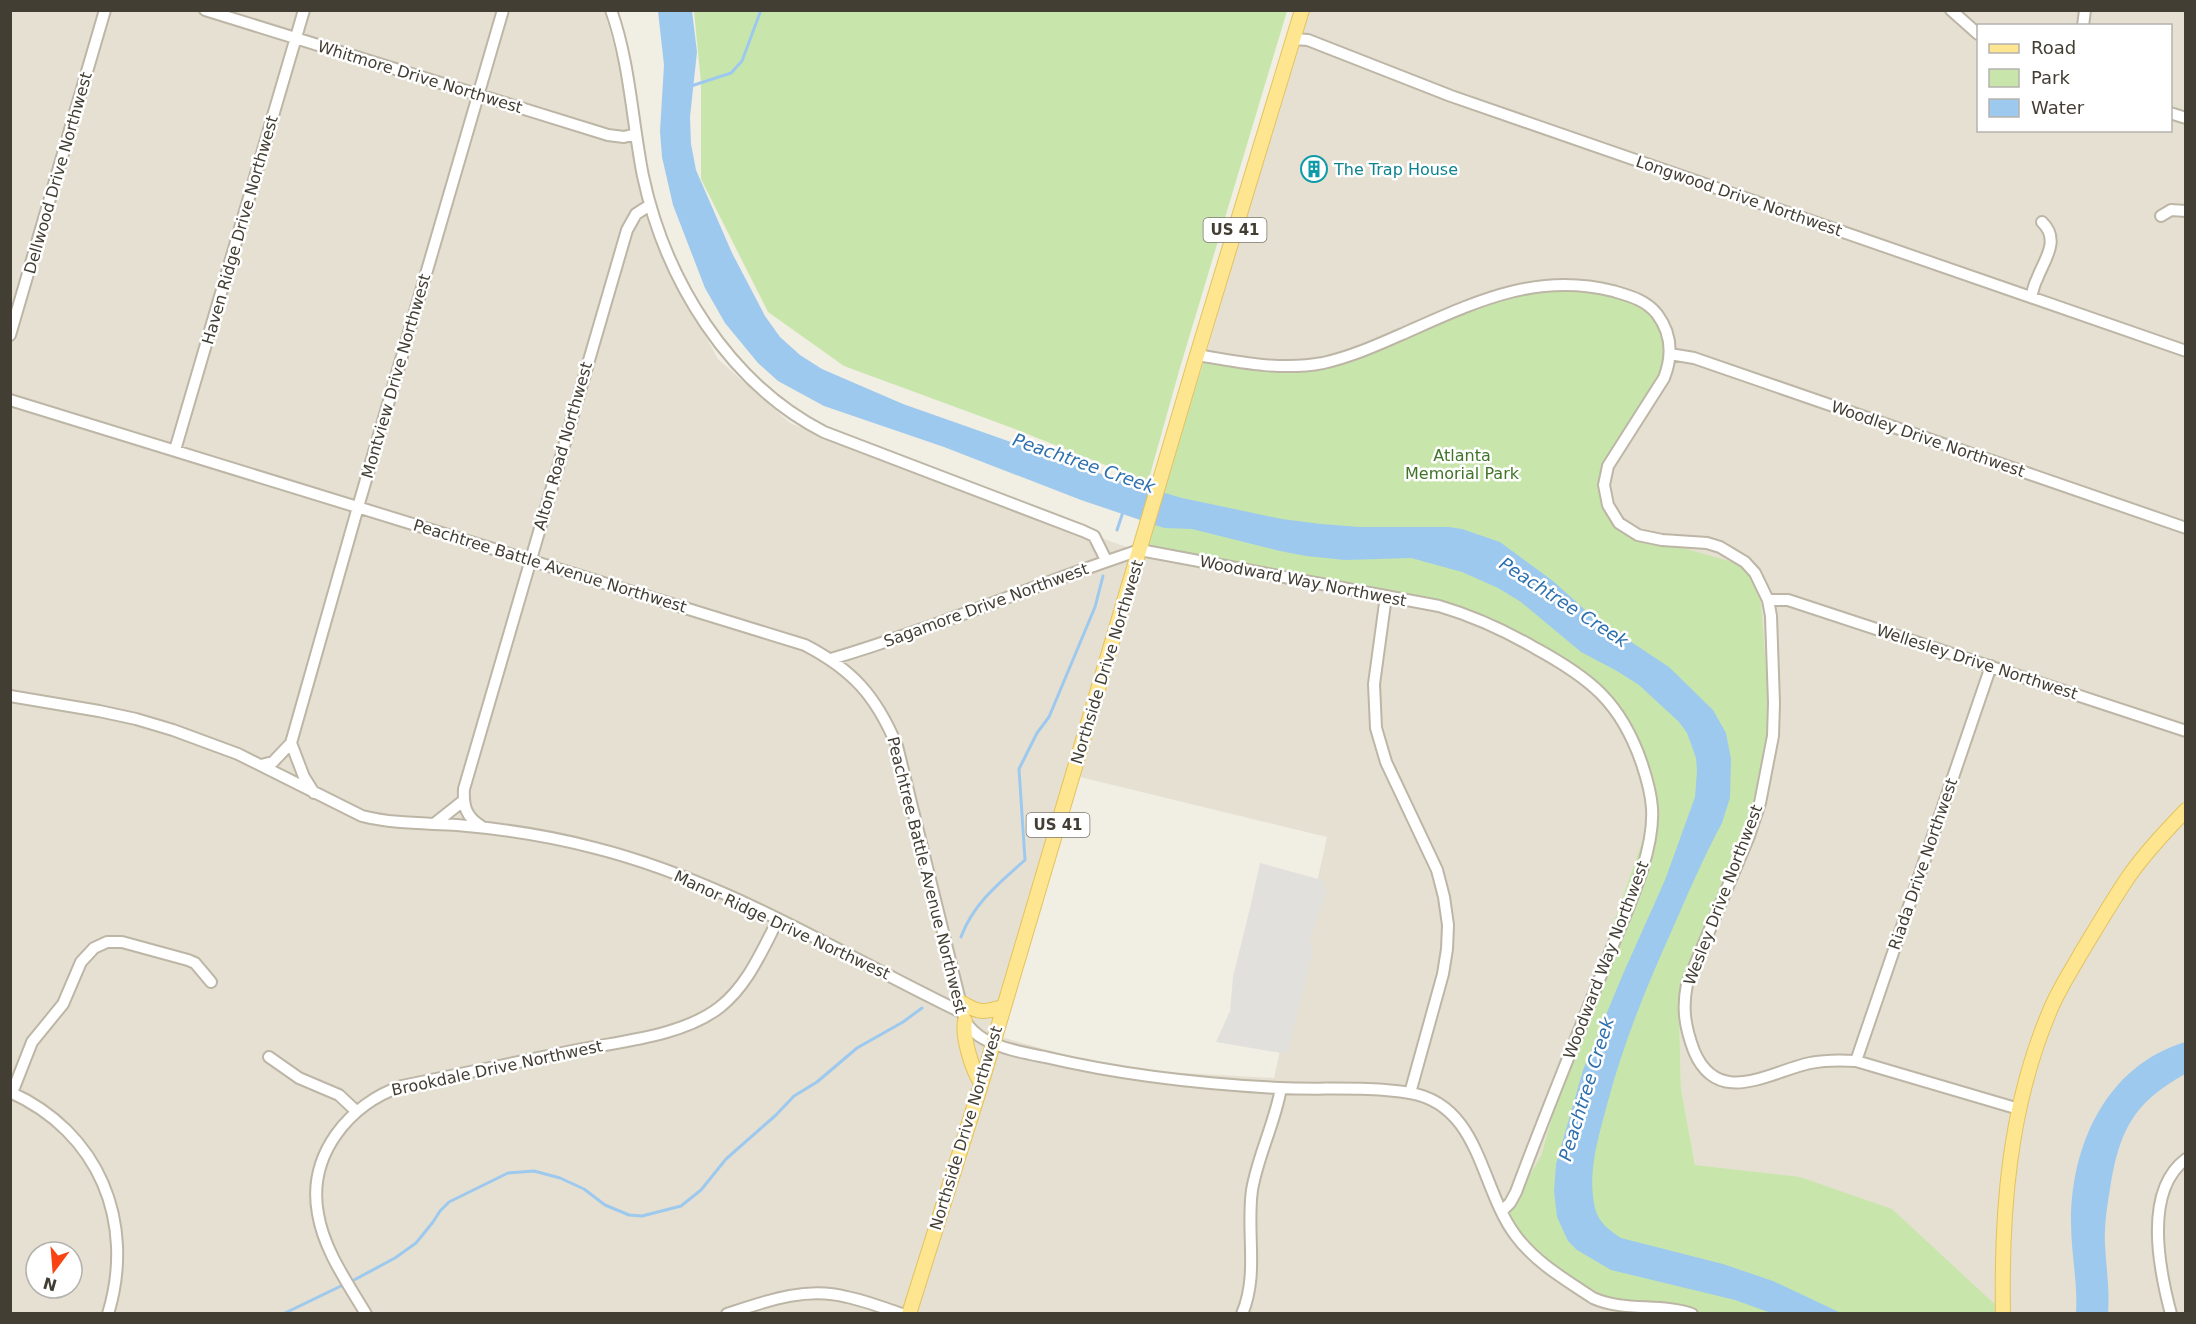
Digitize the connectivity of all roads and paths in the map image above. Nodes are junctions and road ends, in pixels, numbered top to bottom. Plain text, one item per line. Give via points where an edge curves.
1 (105, 10) edge
2 (205, 10) edge
3 (304, 10) edge
4 (503, 10) edge
5 (611, 10) edge
6 (1302, 10) edge
7 (1951, 10) edge
8 (1977, 33) edge
9 (296, 39) junction
10 (1293, 39) junction
11 (478, 96) junction
12 (636, 134) junction
13 (650, 205) junction
14 (2186, 211) edge
15 (2161, 216) dead end
16 (2042, 222) dead end
17 (2031, 297) junction
18 (10, 334) edge
19 (2186, 351) edge
20 (1670, 354) junction
21 (1197, 355) junction
22 (10, 400) edge
23 (175, 450) junction
24 (358, 507) junction
25 (2186, 528) edge
26 (1140, 550) junction
27 (530, 560) junction
28 (1106, 560) junction
29 (1386, 596) junction
30 (1768, 600) junction
31 (831, 659) junction
32 (1991, 666) junction
33 (10, 696) edge
34 (2186, 731) edge
35 (291, 743) junction
36 (261, 765) junction
37 (314, 793) junction
38 (463, 801) junction
39 (2186, 810) edge
40 (434, 824) junction
41 (484, 828) junction
42 (778, 920) junction
43 (211, 982) dead end
44 (1003, 1007) junction
45 (963, 1012) junction
46 (993, 1043) junction
47 (269, 1058) dead end
48 (1856, 1061) junction
49 (981, 1083) junction
50 (1281, 1088) junction
51 (11, 1092) edge
52 (1410, 1093) junction
53 (2019, 1109) junction
54 (356, 1111) junction
55 (2186, 1159) edge
56 (1502, 1212) junction
57 (108, 1314) edge
58 (366, 1314) edge
59 (728, 1314) edge
60 (902, 1314) edge
61 (909, 1314) edge
62 (1242, 1314) edge
63 (1692, 1314) edge
64 (2003, 1314) edge
65 (2171, 1314) edge

1 - 18 street, Dellwood Drive Northwest
2 - 9 street, Whitmore Drive Northwest
3 - 9 street, Haven Ridge Drive Northwest
4 - 11 street, Montview Drive Northwest
5 - 12 street
6 - 10 main road, Northside Drive Northwest / US 41
7 - 8 street
9 - 11 street, Whitmore Drive Northwest
9 - 23 street, Haven Ridge Drive Northwest
10 - 17 street, Longwood Drive Northwest via 1308,40 1451,96
10 - 21 main road, Northside Drive Northwest / US 41
11 - 12 street, Whitmore Drive Northwest via 608,135
11 - 24 street, Montview Drive Northwest
12 - 13 street
13 - 27 street, Alton Road Northwest via 636,214 627,230
13 - 28 street via 674,267 705,324 744,371 790,411 824,432 1094,536
14 - 15 street via 2171,210
16 - 17 street via 2052,240
17 - 19 street, Longwood Drive Northwest
20 - 21 street, Wesley Drive Northwest via 1664,325 1643,302 1605,289 1562,285 1493,296 1365,351 1321,363 1264,365
20 - 25 street, Woodley Drive Northwest via 1694,358
20 - 30 street, Wesley Drive Northwest via 1664,378 1608,466 1604,485 1608,505 1619,523 1638,535 1707,543 1733,553 1755,573
21 - 26 main road, Northside Drive Northwest / US 41
22 - 23 street, Peachtree Battle Avenue Northwest
23 - 24 street, Peachtree Battle Avenue Northwest
24 - 27 street, Peachtree Battle Avenue Northwest
24 - 35 street, Montview Drive Northwest
26 - 28 street, Sagamore Drive Northwest
26 - 29 street, Woodward Way Northwest
26 - 44 main road, Northside Drive Northwest / US 41
27 - 31 street, Peachtree Battle Avenue Northwest via 805,645
27 - 38 street, Alton Road Northwest
28 - 31 street, Sagamore Drive Northwest
29 - 52 street via 1374,684 1376,728 1386,762 1437,870 1448,925 1443,974
29 - 56 street, Woodward Way Northwest via 1440,606 1482,621 1581,675 1604,696 1625,724 1638,751 1650,794 1652,827 1643,867 1516,1192
30 - 32 street, Wellesley Drive Northwest via 1788,600
30 - 48 street, Wesley Drive Northwest via 1774,703 1767,773 1749,836 1687,984 1684,1022 1701,1066 1719,1079 1752,1082 1812,1062
31 - 45 street, Peachtree Battle Avenue Northwest via 857,680 874,701 897,746
32 - 34 street, Wellesley Drive Northwest
32 - 48 street, Riada Drive Northwest
33 - 36 street, Manor Ridge Drive Northwest via 136,719 216,745
35 - 36 street via 273,762
35 - 37 street
36 - 37 street, Manor Ridge Drive Northwest
37 - 40 street, Manor Ridge Drive Northwest via 362,816
38 - 40 street
38 - 41 street via 466,812
39 - 53 main road via 2130,874 2062,986 2036,1046
40 - 41 street, Manor Ridge Drive Northwest
41 - 42 street, Manor Ridge Drive Northwest via 560,840 633,859 704,885
42 - 45 street, Manor Ridge Drive Northwest
42 - 54 street, Brookdale Drive Northwest via 739,989 720,1007 696,1021 644,1037 402,1086
43 - 51 street via 188,960 122,942 107,942 94,948 81,962 63,1004 32,1042
44 - 45 main road
44 - 46 main road, Northside Drive Northwest / US 41
45 - 46 street, Peachtree Battle Avenue Northwest via 975,1034
45 - 49 main road via 963,1031
46 - 49 main road, Northside Drive Northwest / US 41
46 - 50 street, Peachtree Battle Avenue Northwest via 1079,1065 1180,1080
47 - 54 street via 300,1078 339,1095
48 - 53 street, Wesley Drive Northwest
49 - 61 main road, Northside Drive Northwest / US 41
50 - 52 street, Peachtree Battle Avenue Northwest
50 - 62 street via 1252,1190 1252,1274
51 - 57 street via 31,1102 67,1131 83,1150 105,1190 114,1215 119,1255
52 - 56 street, Peachtree Battle Avenue Northwest via 1438,1103 1460,1123
53 - 64 main road via 2004,1212
54 - 58 street, Brookdale Drive Northwest via 337,1133 324,1157 317,1203 333,1257
55 - 65 street via 2168,1179 2158,1210
56 - 63 street, Peachtree Battle Avenue Northwest via 1530,1253 1593,1298 1615,1306 1662,1307
59 - 60 street via 783,1297 815,1293 846,1296

